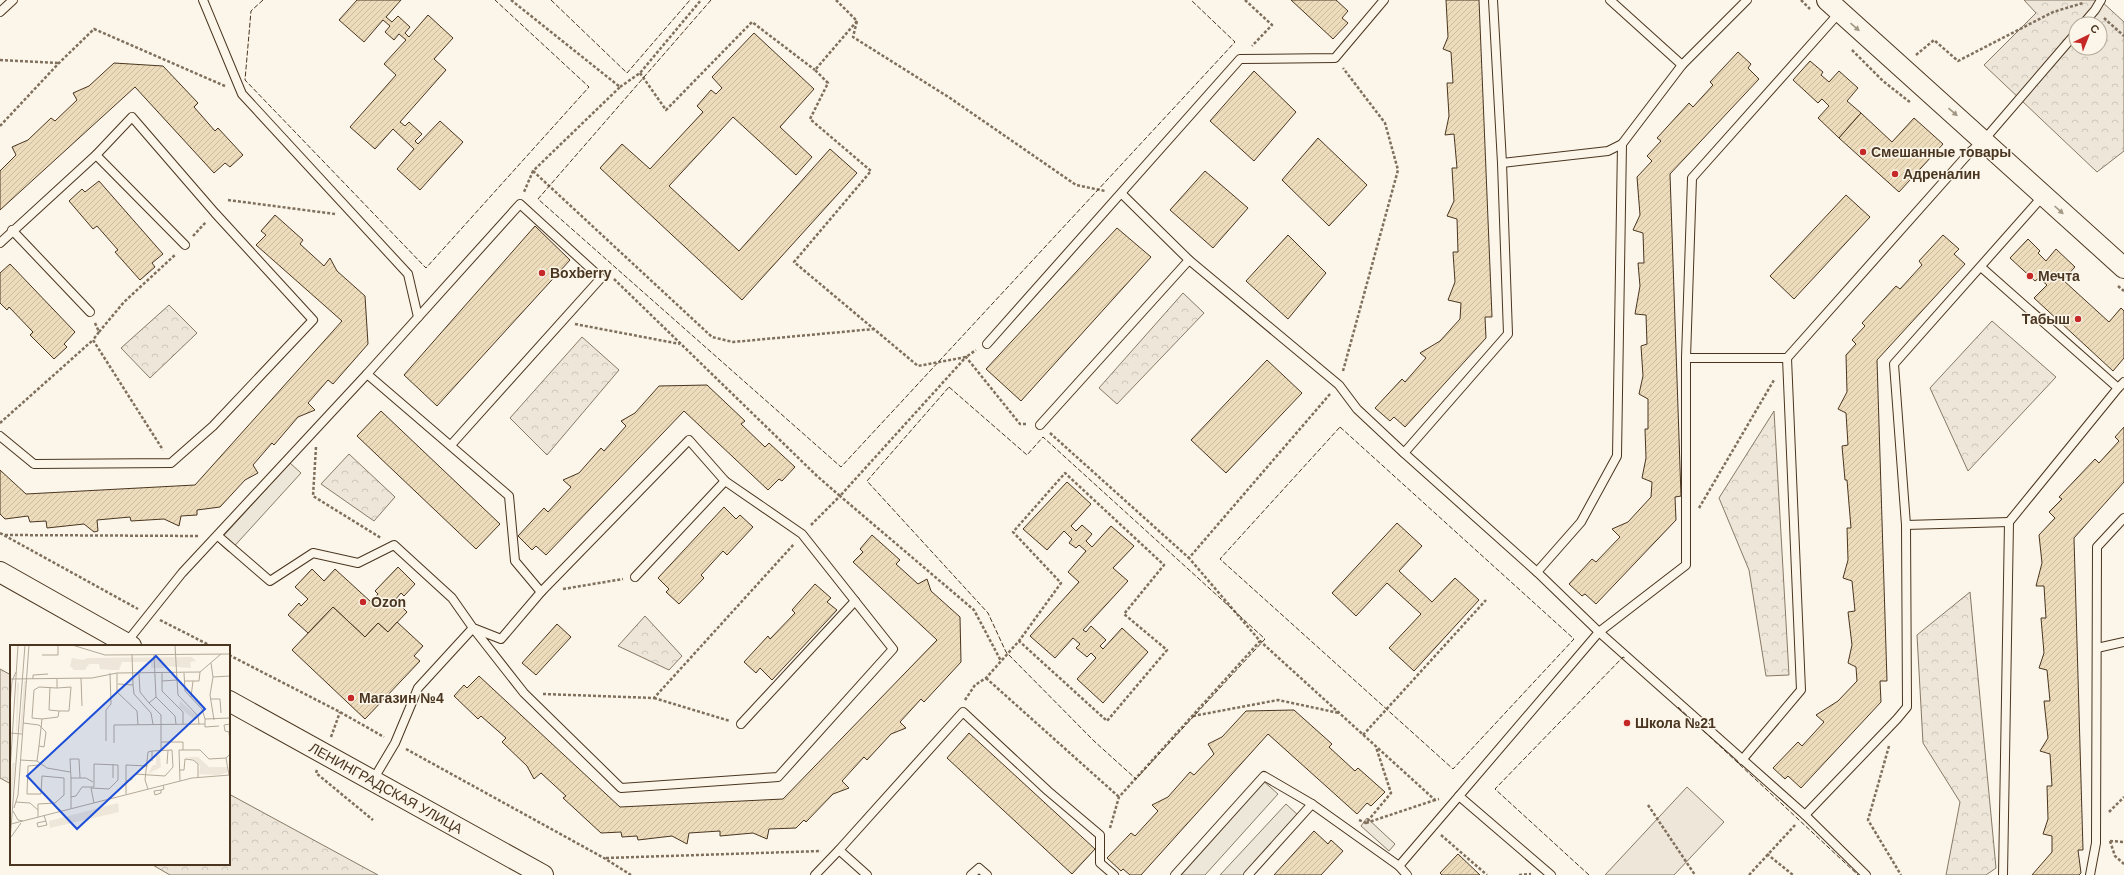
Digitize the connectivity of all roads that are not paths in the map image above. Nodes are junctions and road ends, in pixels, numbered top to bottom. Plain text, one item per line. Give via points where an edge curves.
1 (13, 0) edge
2 (203, 0) edge
3 (1384, 0) edge
4 (1493, 0) edge
5 (1610, 0) edge
6 (1747, 0) edge
7 (2101, 0) edge
8 (1833, 7) edge
9 (0, 12) edge
10 (2090, 16) edge
11 (2068, 42) edge
12 (1682, 65) junction
13 (1984, 140) junction
14 (1622, 144) junction
15 (96, 155) junction
16 (1502, 163) junction
17 (1122, 194) junction
18 (2043, 196) junction
19 (12, 230) junction
20 (0, 243) edge
21 (185, 245) road end
22 (1189, 260) junction
23 (1980, 267) junction
24 (2124, 268) edge
25 (90, 312) road end
26 (418, 317) junction
27 (987, 344) dead end
28 (1686, 358) junction
29 (1787, 358) junction
30 (367, 374) junction
31 (2121, 385) edge
32 (1040, 424) road end
33 (0, 436) edge
34 (451, 445) junction
35 (1404, 453) junction
36 (725, 481) junction
37 (2124, 518) edge
38 (2009, 522) junction
39 (1906, 524) junction
40 (218, 536) junction
41 (0, 572) edge
42 (1537, 572) junction
43 (635, 577) road end
44 (541, 592) junction
45 (855, 600) junction
46 (473, 628) junction
47 (1599, 632) junction
48 (2124, 642) edge
49 (128, 645) edge
50 (2097, 648) junction
51 (230, 702) edge
52 (741, 724) road end
53 (1742, 760) junction
54 (373, 780) junction
55 (1459, 796) junction
56 (1312, 804) junction
57 (1805, 815) junction
58 (839, 850) junction
59 (1399, 866) junction
60 (543, 875) edge
61 (815, 875) edge
62 (867, 875) edge
63 (971, 875) edge
64 (987, 875) edge
65 (1114, 875) edge
66 (1174, 875) edge
67 (1248, 875) edge
68 (1407, 875) edge
69 (1551, 875) edge
70 (1866, 875) edge
71 (2003, 875) edge
72 (2090, 875) edge

1 - 9 lane
2 - 26 lane via 242,94 408,274
3 - 17 lane via 1335,58 1240,59
4 - 16 lane
5 - 12 lane
6 - 12 lane
7 - 10 lane
8 -> 13 street
8 - 28 lane via 1692,178
11 - 13 lane
12 - 14 lane
13 - 18 street
13 - 29 lane via 1970,152
14 - 16 lane via 1608,151
14 - 42 lane via 1617,456 1581,522
15 - 19 lane
15 - 21 lane
15 - 33 lane via 132,117 313,320 213,426 171,463 34,464
16 - 35 lane via 1508,334
17 - 22 lane
17 - 27 lane
18 - 23 lane
18 -> 24 street
19 - 20 lane
19 - 25 lane
22 - 32 lane
22 - 35 lane via 1339,385 1357,409
23 - 31 lane
23 - 39 lane via 1894,364
26 - 30 lane
26 - 34 lane via 520,204 601,278
28 - 29 lane
28 - 47 lane via 1686,564
29 - 53 lane via 1801,690
30 - 34 lane
30 - 40 lane
31 - 38 lane
34 - 44 lane via 509,496 515,561
35 - 42 lane
36 - 43 lane
36 - 44 lane via 689,440
36 - 45 lane via 802,534
37 - 50 lane via 2097,547
38 - 39 lane
38 - 71 lane
39 - 57 lane via 1907,707
40 - 46 lane via 270,581 313,553 358,563 394,545 452,598
40 - 49 lane via 182,573 148,614
41 - 49 street
42 - 47 lane
44 - 46 lane via 500,639
45 - 46 lane via 893,649 778,777 621,788 524,693
45 - 52 lane
46 - 54 lane via 418,688 395,743
47 - 53 lane
47 - 55 lane
48 - 50 lane
50 - 72 lane via 2096,843
51 - 54 street, ЛЕНИНГРАДСКАЯ УЛИЦА
53 - 57 lane
54 - 60 street, ЛЕНИНГРАДСКАЯ УЛИЦА
55 - 59 lane
55 - 69 lane
56 - 59 lane
56 - 66 lane via 1264,776
56 - 67 lane
57 - 70 lane
58 - 61 lane
58 - 62 lane
58 - 65 lane via 963,712 1100,835 1100,863
59 - 68 lane
63 - 64 lane via 979,868

